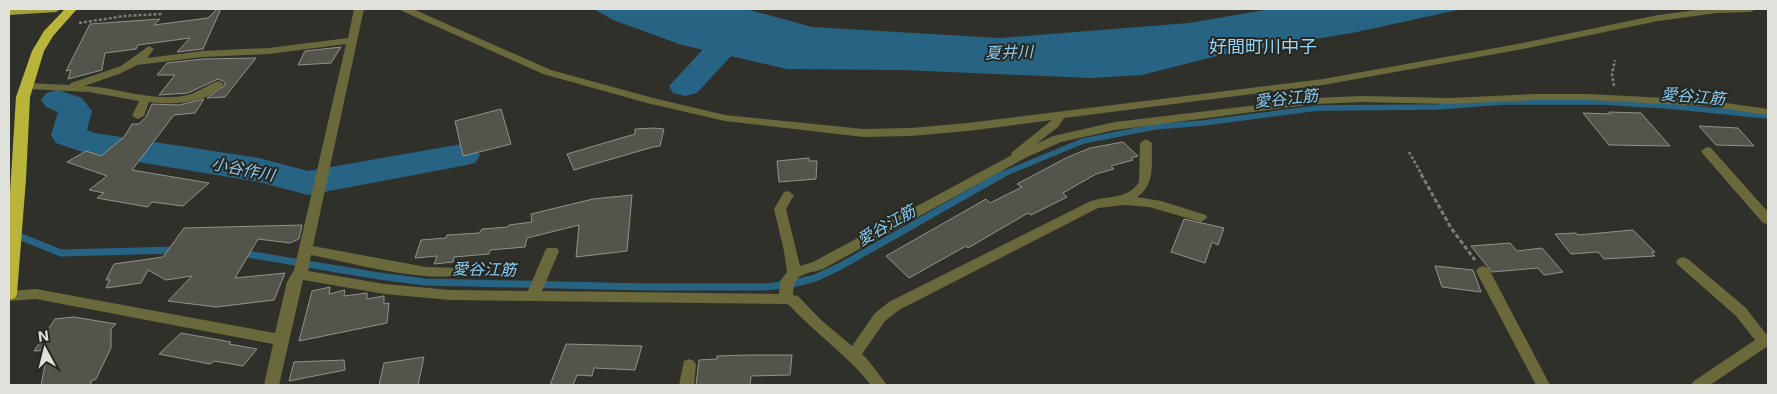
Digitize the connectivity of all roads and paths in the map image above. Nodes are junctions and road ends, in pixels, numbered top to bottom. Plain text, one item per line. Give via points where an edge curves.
1 (49, 9) edge
2 (56, 9) edge
3 (71, 9) edge
4 (358, 9) edge
5 (405, 9) edge
6 (1751, 9) edge
7 (9, 12) edge
8 (162, 14) dead end
9 (54, 27) junction
10 (352, 40) junction
11 (149, 49) dead end
12 (1615, 60) dead end
13 (137, 62) junction
14 (219, 84) dead end
15 (27, 86) junction
16 (68, 88) junction
17 (145, 98) junction
18 (1618, 98) junction
19 (1768, 112) edge
20 (1060, 115) junction
21 (138, 116) dead end
22 (1146, 143) dead end
23 (1707, 151) dead end
24 (1409, 152) dead end
25 (1015, 158) junction
26 (788, 195) dead end
27 (1122, 201) junction
28 (1201, 218) dead end
29 (1768, 220) edge
30 (11, 244) edge
31 (306, 250) junction
32 (552, 251) dead end
33 (1683, 262) dead end
34 (456, 271) dead end
35 (1483, 271) joint
36 (300, 273) junction
37 (794, 273) junction
38 (9, 295) edge
39 (533, 296) junction
40 (786, 299) junction
41 (281, 339) junction
42 (1766, 340) edge
43 (853, 355) junction
44 (689, 365) dead end
45 (271, 385) edge
46 (686, 385) edge
47 (880, 385) edge
48 (1543, 385) edge
49 (1699, 385) edge

1 - 2 main road
1 - 7 main road
3 - 9 highway
4 - 10 street
5 - 20 street via 548,72 725,118 863,133 968,127
6 - 20 street via 1667,17 1323,82
8 - 9 path via 124,16
9 - 15 highway via 38,51
10 - 13 street
10 - 31 street
11 - 13 street
12 - 18 path via 1612,74
13 - 16 street
14 - 17 street via 204,94 185,99
15 - 16 street
15 - 30 highway via 23,97 16,217
16 - 17 street
17 - 21 street
18 - 19 street via 1705,103
18 - 25 street via 1315,101 1115,126 1057,139
20 - 25 street via 1057,123 1028,143
22 - 27 street via 1145,182 1141,189
23 - 29 street
24 - 35 path via 1451,228
25 - 37 street via 818,266
26 - 37 street via 780,209
27 - 28 street via 1163,204
27 - 43 street via 1096,204 894,306 880,317
30 - 38 highway
31 - 34 street via 426,272
31 - 36 street
32 - 39 street
33 - 42 street via 1741,312
35 - 48 street
36 - 39 street via 408,292
36 - 41 street via 294,282
37 - 40 street via 787,282
38 - 41 street via 36,294
39 - 40 street
40 - 43 street via 793,300
41 - 45 street
42 - 49 street
43 - 47 street
44 - 46 street

